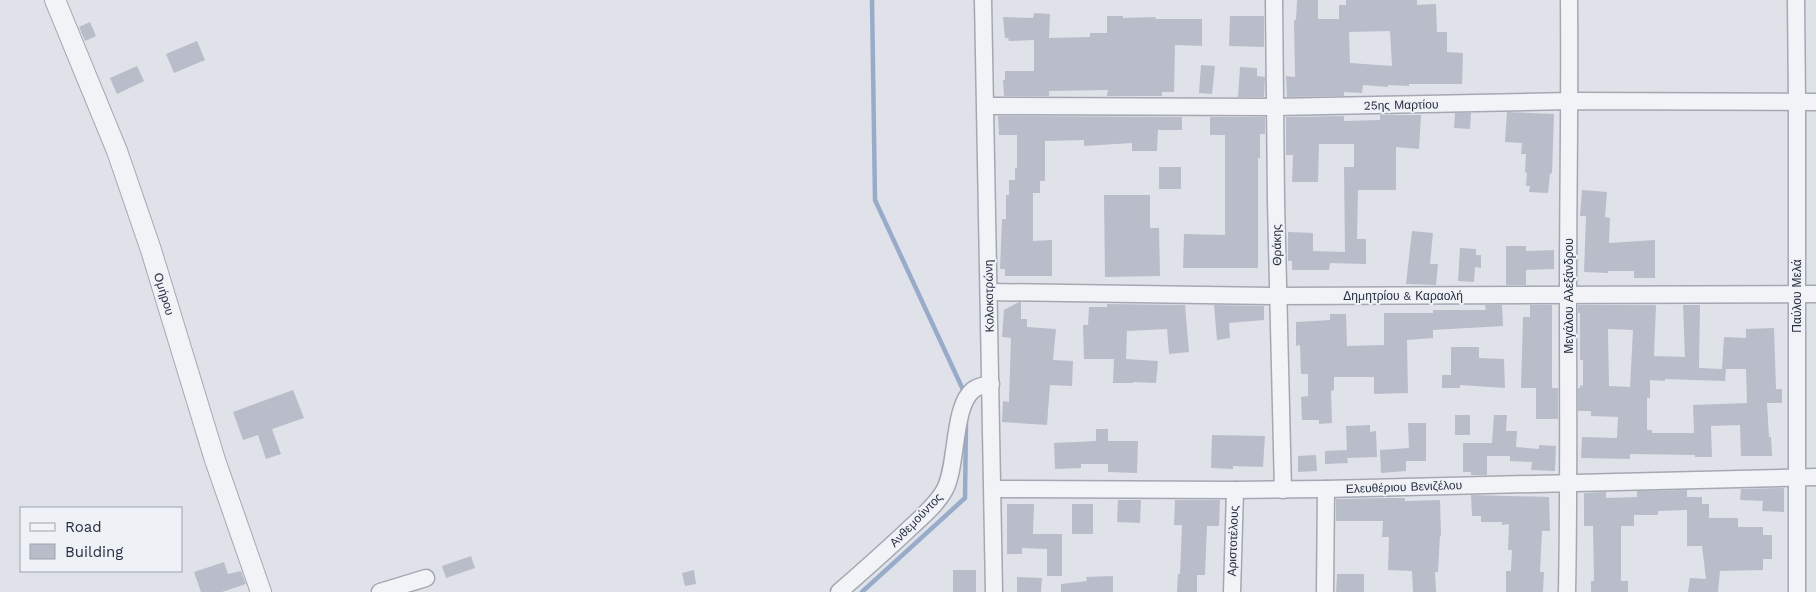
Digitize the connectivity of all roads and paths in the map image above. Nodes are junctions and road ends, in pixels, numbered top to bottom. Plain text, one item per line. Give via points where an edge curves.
1 (56, 0) edge
2 (982, 0) edge
3 (1274, 0) edge
4 (1569, 0) edge
5 (1796, 0) edge
6 (1570, 101) junction
7 (1797, 102) junction
8 (1816, 102) edge
9 (986, 106) junction
10 (1275, 107) junction
11 (989, 292) junction
12 (1568, 294) junction
13 (1796, 294) junction
14 (1816, 294) edge
15 (1278, 296) junction
16 (991, 384) junction
17 (1797, 477) junction
18 (1816, 477) edge
19 (1570, 482) junction
20 (993, 489) junction
21 (1326, 489) junction
22 (1235, 490) junction
23 (1283, 490) junction
24 (426, 578) dead end
25 (261, 592) edge
26 (380, 592) edge
27 (839, 592) edge
28 (994, 592) edge
29 (1232, 592) edge
30 (1325, 592) edge
31 (1567, 592) edge
32 (1797, 592) edge

1 - 25 street, Ομήρου via 117,151 215,460
2 - 9 street, Κολοκοτρώνη
3 - 10 street, Θράκης
4 - 6 street, Μεγάλου Αλεξάνδρου
5 - 7 street, Παύλου Μελά
6 - 7 street, 25ης Μαρτίου
6 - 10 street, 25ης Μαρτίου
6 - 12 street, Μεγάλου Αλεξάνδρου
7 - 8 street, 25ης Μαρτίου
7 - 13 street, Παύλου Μελά
9 - 10 street, 25ης Μαρτίου
9 - 11 street, Κολοκοτρώνη
10 - 15 street, Θράκης
11 - 15 street, Δημητρίου & Καραολή
11 - 16 street, Κολοκοτρώνη
12 - 13 street, Δημητρίου & Καραολή
12 - 15 street, Δημητρίου & Καραολή
12 - 19 street, Μεγάλου Αλεξάνδρου
13 - 14 street, Δημητρίου & Καραολή
13 - 17 street, Παύλου Μελά
15 - 23 street, Θράκης
16 - 20 street, Κολοκοτρώνη
16 - 27 street, Ανθεμούντος via 974,388 966,397 944,491 924,515
17 - 18 street, Ελευθέριου Βενιζέλου
17 - 19 street, Ελευθέριου Βενιζέλου
17 - 32 street, Παύλου Μελά
19 - 21 street, Ελευθέριου Βενιζέλου
19 - 31 street, Μεγάλου Αλεξάνδρου
20 - 22 street, Ελευθέριου Βενιζέλου
20 - 28 street, Κολοκοτρώνη
21 - 23 street, Ελευθέριου Βενιζέλου
21 - 30 street
22 - 23 street, Ελευθέριου Βενιζέλου
22 - 29 street, Αριστοτέλους
24 - 26 street

